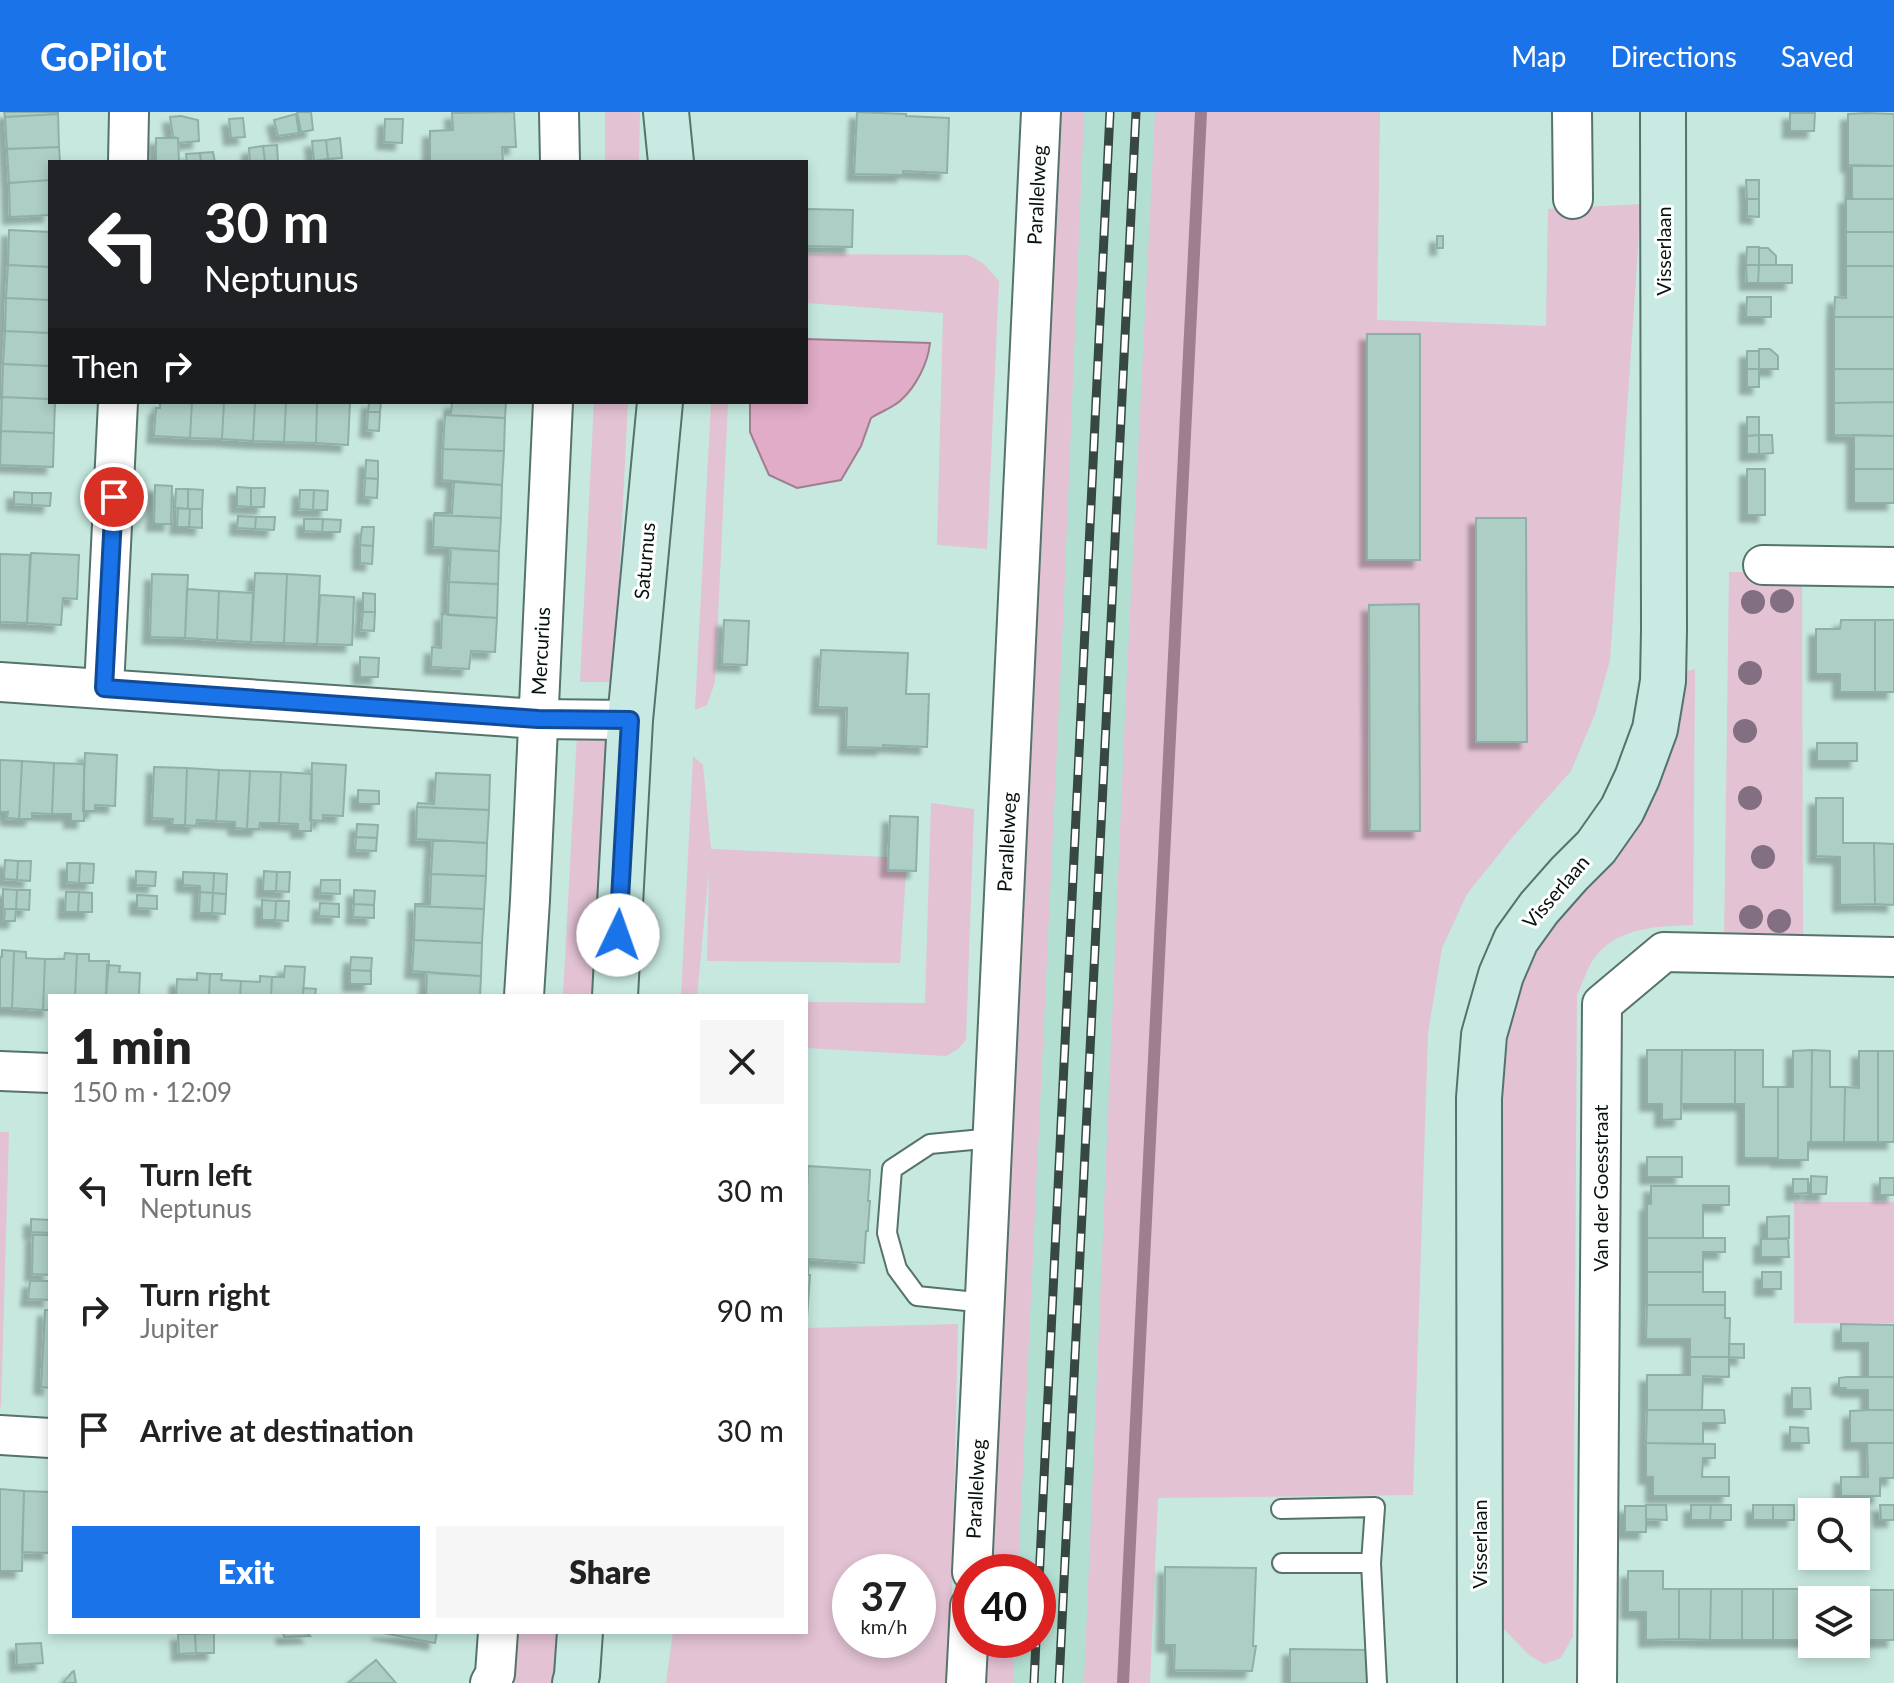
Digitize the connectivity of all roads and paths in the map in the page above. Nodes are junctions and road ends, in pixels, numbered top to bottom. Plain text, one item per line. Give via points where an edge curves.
1 (129, 112) edge
2 (559, 112) edge
3 (666, 112) edge
4 (1041, 112) edge
5 (1572, 112) edge
6 (1663, 112) edge
7 (128, 160) edge
8 (560, 160) edge
9 (671, 160) edge
10 (1573, 199) dead end
11 (118, 404) edge
12 (553, 404) edge
13 (660, 404) edge
14 (1763, 565) dead end
15 (1894, 567) edge
16 (0, 682) edge
17 (104, 688) junction
18 (538, 719) junction
19 (630, 720) junction
20 (1894, 957) edge
21 (524, 994) edge
22 (615, 994) edge
23 (0, 1071) edge
24 (48, 1073) edge
25 (993, 1138) junction
26 (986, 1303) junction
27 (0, 1435) edge
28 (48, 1438) edge
29 (1281, 1509) dead end
30 (973, 1554) edge
31 (1282, 1563) dead end
32 (1371, 1563) junction
33 (498, 1634) edge
34 (580, 1634) edge
35 (967, 1658) edge
36 (490, 1683) edge
37 (575, 1683) edge
38 (966, 1683) edge
39 (1377, 1683) edge
40 (1480, 1683) edge
41 (1597, 1683) edge

1 - 7 street
2 - 8 street
3 - 9 street
4 - 25 street, Parallelweg
5 - 10 street
6 - 40 street, Visserlaan via 1664,630 1655,729 1622,810 1516,940 1484,1035 1479,1098
11 - 17 street
12 - 18 street, Mercurius
13 - 19 street, Saturnus
14 - 15 street
16 - 17 street
17 - 18 street
18 - 19 street
18 - 21 street, Mercurius
19 - 22 street
20 - 41 street, Van der Goesstraat via 1664,952 1602,1004
23 - 24 street
25 - 26 street, Parallelweg
25 - 26 lane via 930,1144 892,1169 887,1233 897,1269 917,1296
26 - 30 street, Parallelweg
27 - 28 street
29 - 32 lane via 1375,1507
31 - 32 lane
32 - 39 lane
33 - 36 street
34 - 37 street
35 - 38 street

